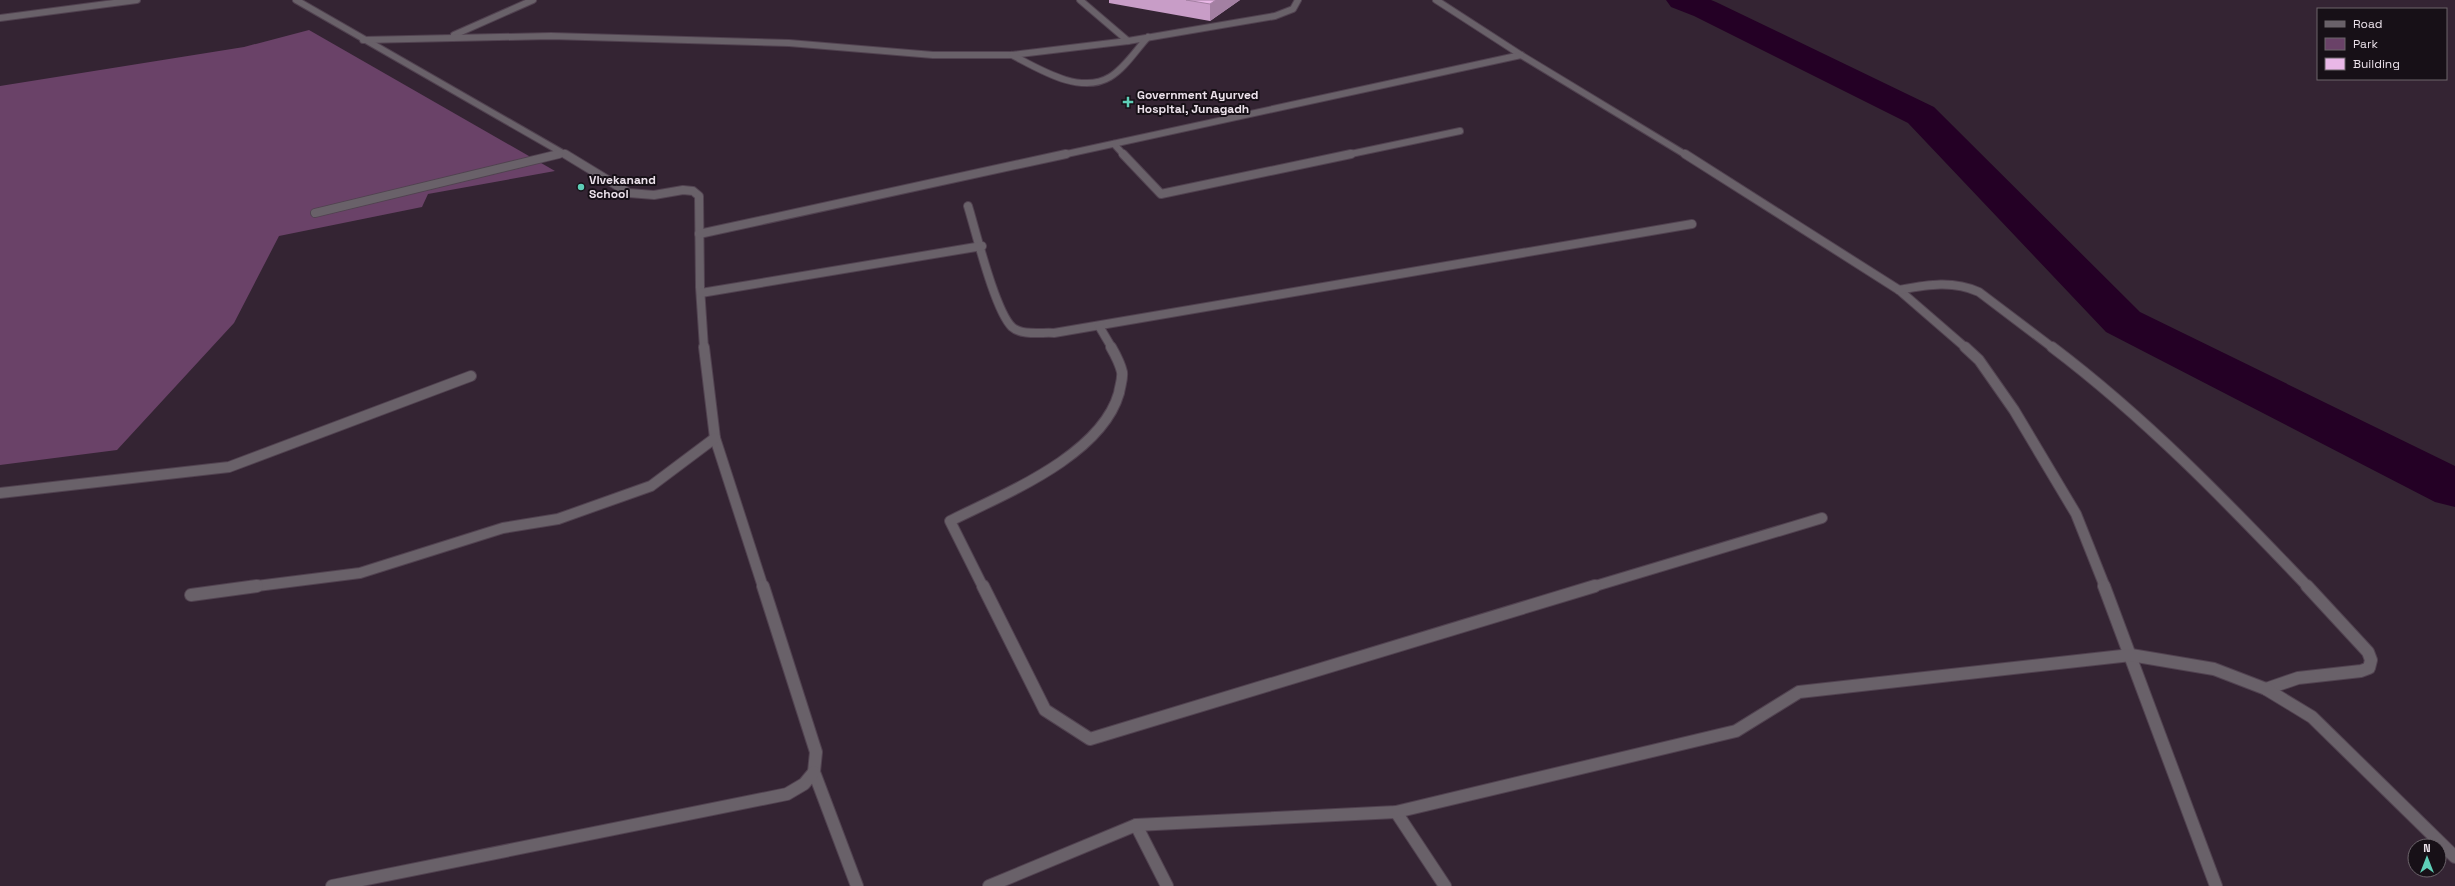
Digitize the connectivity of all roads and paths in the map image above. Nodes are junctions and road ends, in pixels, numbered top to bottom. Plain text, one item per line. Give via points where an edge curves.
1 (137, 0) edge
2 (296, 0) edge
3 (533, 0) edge
4 (1080, 0) edge
5 (1298, 0) edge
6 (1436, 0) edge
7 (0, 18) edge
8 (1148, 37) junction
9 (448, 38) junction
10 (363, 40) junction
11 (1128, 41) junction
12 (1012, 55) junction
13 (1521, 55) junction
14 (1460, 131) dead end
15 (1114, 144) junction
16 (563, 153) junction
17 (968, 206) dead end
18 (315, 213) dead end
19 (1692, 224) dead end
20 (699, 234) junction
21 (982, 246) junction
22 (1899, 290) junction
23 (701, 293) junction
24 (1099, 326) junction
25 (471, 376) dead end
26 (714, 438) junction
27 (0, 493) edge
28 (1822, 518) dead end
29 (191, 595) dead end
30 (2131, 654) junction
31 (2266, 689) junction
32 (814, 772) junction
33 (1396, 812) junction
34 (1136, 825) junction
35 (2455, 857) edge
36 (332, 886) edge
37 (857, 886) edge
38 (989, 886) edge
39 (1167, 886) edge
40 (1445, 886) edge
41 (2216, 886) edge

1 - 7 street
2 - 10 street
3 - 9 street
4 - 11 street
5 - 8 street via 1293,9 1276,16
6 - 13 street
8 - 11 street
8 - 12 street via 1110,77 1088,82 1052,74
9 - 10 street
9 - 12 street via 551,36 789,43 933,55
10 - 16 street
11 - 12 street
13 - 15 street
13 - 22 street via 1744,190
14 - 15 street via 1161,194
15 - 20 street
16 - 18 street
16 - 20 street via 628,193 654,195 683,190 693,191 699,196
17 - 21 street
19 - 24 street
20 - 23 street
21 - 23 street
21 - 24 street via 1001,309 1012,327 1025,332 1054,333
22 - 30 street via 1979,360 2014,410 2076,514
22 - 31 street via 1944,282 1968,286 2062,354 2139,418 2175,453 2295,573 2368,652 2371,660 2369,668 2361,671 2298,678
23 - 26 street via 707,386
24 - 28 street via 1122,370 1116,408 1099,431 1068,457 950,521 1045,710 1090,739
25 - 27 street via 229,467
26 - 29 street via 651,486 558,519 503,528 360,573
26 - 32 street via 816,752
30 - 31 street via 2214,669
30 - 33 street via 1799,692 1736,731
30 - 41 street
31 - 35 street via 2312,717
32 - 36 street via 804,784 787,794
32 - 37 street
33 - 34 street
33 - 40 street
34 - 38 street
34 - 39 street

